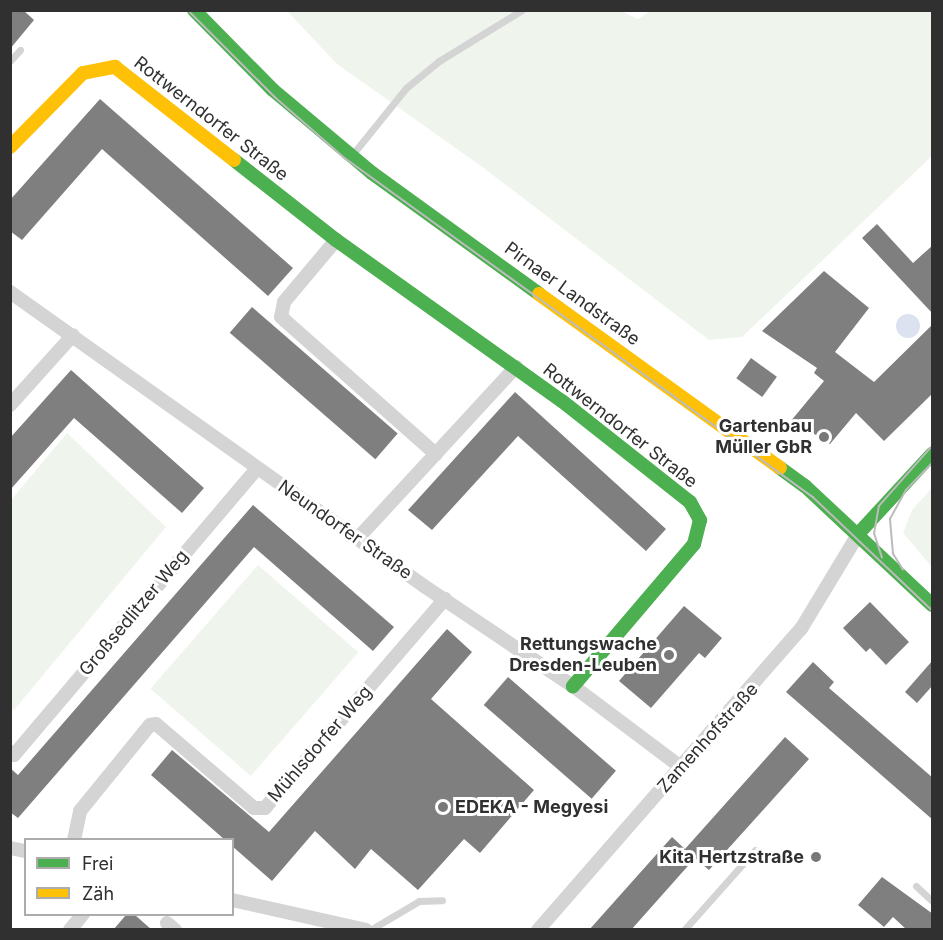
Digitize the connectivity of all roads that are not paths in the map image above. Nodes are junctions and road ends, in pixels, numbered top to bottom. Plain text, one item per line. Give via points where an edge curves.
1 (194, 10) edge
2 (522, 10) edge
3 (20, 50) dead end
4 (10, 61) edge
5 (11, 145) edge
6 (351, 156) junction
7 (336, 240) junction
8 (10, 292) edge
9 (73, 335) junction
10 (516, 368) junction
11 (10, 405) edge
12 (436, 454) junction
13 (933, 454) edge
14 (257, 468) junction
15 (860, 533) junction
16 (358, 538) junction
17 (445, 599) junction
18 (933, 605) edge
19 (573, 686) junction
20 (10, 752) edge
21 (681, 767) junction
22 (74, 838) edge
23 (755, 850) dead end
24 (916, 886) dead end
25 (234, 900) edge
26 (442, 900) dead end
27 (933, 901) edge
28 (82, 916) edge
29 (70, 930) edge
30 (368, 930) edge
31 (538, 930) edge
32 (684, 930) edge

1 - 6 street, Pirnaer Landstraße via 266,84
2 - 6 lane via 439,61 406,88
3 - 4 lane
5 - 7 street, Rottwerndorfer Straße via 83,73 115,67
6 - 15 street, Pirnaer Landstraße via 738,436
7 - 10 street, Rottwerndorfer Straße
7 - 12 street via 284,302 281,317
8 - 9 street, Neundorfer Straße
9 - 11 street
9 - 14 street, Neundorfer Straße
10 - 12 street, Rottwerndorfer Straße
10 - 19 street, Rottwerndorfer Straße via 690,502 700,520 694,544
12 - 16 street, Rottwerndorfer Straße
13 - 15 street
14 - 16 street, Neundorfer Straße
14 - 20 street, Großsedlitzer Weg via 14,755
15 - 18 street, Pirnaer Landstraße
15 - 21 street, Zamenhofstraße via 801,629
16 - 17 street, Neundorfer Straße
17 - 19 street, Neundorfer Straße
17 - 22 street, Mühlsdorfer Weg via 265,808 255,808 156,724 150,724 80,811
19 - 21 street, Neundorfer Straße
21 - 31 street, Zamenhofstraße
23 - 32 lane
24 - 27 lane
25 - 30 street
26 - 30 lane via 419,901
28 - 29 street

